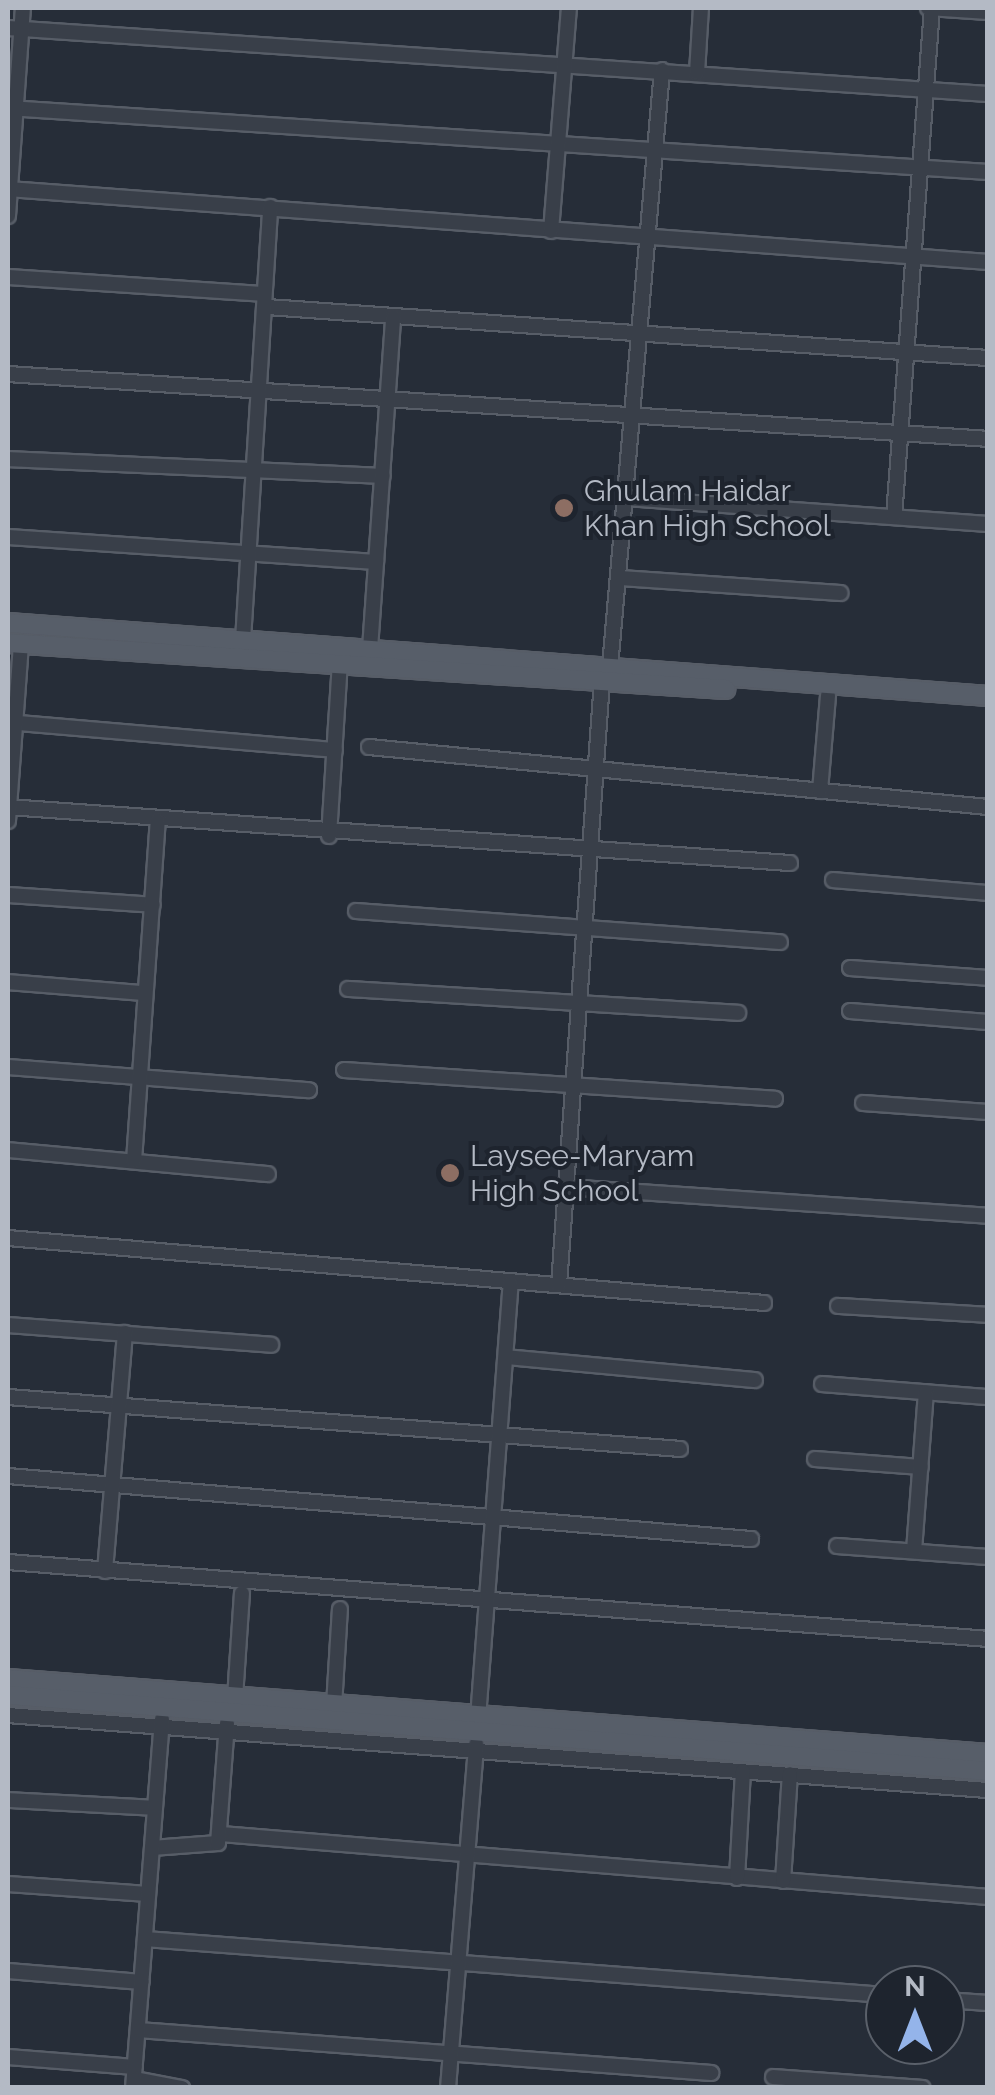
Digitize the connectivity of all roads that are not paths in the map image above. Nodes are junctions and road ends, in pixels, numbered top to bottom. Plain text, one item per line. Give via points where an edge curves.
1 (23, 8) edge
2 (569, 8) edge
3 (701, 8) edge
4 (931, 8) edge
5 (988, 12) edge
6 (14, 28) edge
7 (566, 64) junction
8 (662, 70) junction
9 (697, 73) junction
10 (926, 90) junction
11 (988, 94) edge
12 (12, 109) edge
13 (559, 142) junction
14 (656, 150) junction
15 (920, 167) junction
16 (988, 172) edge
17 (8, 189) edge
18 (270, 207) junction
19 (8, 216) edge
20 (551, 231) junction
21 (649, 239) junction
22 (913, 256) junction
23 (988, 262) edge
24 (8, 277) edge
25 (264, 300) junction
26 (393, 317) junction
27 (642, 333) junction
28 (906, 353) junction
29 (988, 358) edge
30 (8, 374) edge
31 (262, 388) junction
32 (389, 396) junction
33 (633, 416) junction
34 (900, 434) junction
35 (988, 439) edge
36 (8, 458) edge
37 (255, 471) junction
38 (383, 476) junction
39 (626, 498) junction
40 (894, 516) junction
41 (988, 524) edge
42 (8, 537) edge
43 (250, 553) junction
44 (376, 562) junction
45 (620, 578) junction
46 (840, 593) dead end
47 (8, 622) edge
48 (244, 640) junction
49 (14, 644) edge
50 (370, 650) junction
51 (340, 662) junction
52 (514, 667) junction
53 (606, 674) junction
54 (828, 695) junction
55 (988, 696) edge
56 (988, 708) edge
57 (11, 722) edge
58 (369, 747) dead end
59 (335, 750) junction
60 (596, 770) junction
61 (820, 791) junction
62 (988, 807) edge
63 (8, 808) edge
64 (8, 821) edge
65 (158, 822) junction
66 (329, 836) junction
67 (588, 847) junction
68 (790, 863) dead end
69 (833, 880) dead end
70 (988, 893) edge
71 (8, 895) edge
72 (153, 904) junction
73 (356, 911) dead end
74 (583, 926) junction
75 (780, 942) dead end
76 (850, 968) dead end
77 (988, 978) edge
78 (8, 982) edge
79 (348, 990) dead end
80 (143, 994) junction
81 (577, 1004) junction
82 (850, 1011) dead end
83 (738, 1013) dead end
84 (988, 1022) edge
85 (8, 1067) edge
86 (344, 1070) dead end
87 (140, 1074) junction
88 (572, 1086) junction
89 (310, 1090) dead end
90 (775, 1099) dead end
91 (863, 1103) dead end
92 (988, 1112) edge
93 (8, 1150) edge
94 (134, 1161) junction
95 (268, 1174) dead end
96 (565, 1187) junction
97 (988, 1216) edge
98 (8, 1238) edge
99 (511, 1283) junction
100 (558, 1285) junction
101 (764, 1303) dead end
102 (838, 1306) dead end
103 (988, 1315) edge
104 (8, 1325) edge
105 (125, 1333) junction
106 (271, 1345) dead end
107 (506, 1357) junction
108 (755, 1380) dead end
109 (822, 1384) dead end
110 (926, 1392) junction
111 (8, 1397) edge
112 (988, 1397) edge
113 (120, 1405) junction
114 (500, 1436) junction
115 (680, 1449) dead end
116 (815, 1459) dead end
117 (921, 1467) junction
118 (8, 1476) edge
119 (113, 1484) junction
120 (494, 1515) junction
121 (751, 1539) dead end
122 (837, 1546) dead end
123 (914, 1551) junction
124 (988, 1556) edge
125 (8, 1562) edge
126 (105, 1571) junction
127 (242, 1593) dead end
128 (488, 1596) junction
129 (340, 1610) dead end
130 (988, 1638) edge
131 (8, 1679) edge
132 (8, 1695) edge
133 (334, 1706) junction
134 (229, 1710) junction
135 (8, 1714) edge
136 (162, 1716) junction
137 (366, 1716) junction
138 (476, 1734) junction
139 (988, 1754) edge
140 (743, 1771) junction
141 (988, 1771) edge
142 (790, 1774) junction
143 (988, 1790) edge
144 (8, 1800) edge
145 (155, 1808) junction
146 (221, 1834) junction
147 (152, 1848) junction
148 (466, 1857) junction
149 (737, 1878) junction
150 (783, 1881) junction
151 (8, 1884) edge
152 (148, 1894) junction
153 (988, 1896) edge
154 (145, 1939) junction
155 (458, 1962) junction
156 (8, 1971) edge
157 (142, 1982) junction
158 (865, 1993) edge
159 (138, 2030) junction
160 (451, 2052) junction
161 (8, 2056) edge
162 (711, 2072) dead end
163 (773, 2077) dead end
164 (134, 2078) edge
165 (182, 2088) edge
166 (448, 2088) edge
167 (923, 2088) edge

1 - 6 street
2 - 7 street
3 - 9 street
4 - 5 street
4 - 10 street
6 - 7 street
6 - 12 street
7 - 8 street
7 - 13 street
8 - 9 street
8 - 14 street
9 - 10 street
10 - 11 street
10 - 15 street
12 - 13 street
12 - 17 street
13 - 14 street
13 - 20 street
14 - 15 street
14 - 21 street
15 - 16 street
15 - 22 street
17 - 18 street
17 - 19 street
18 - 20 street
18 - 25 street
20 - 21 street
21 - 22 street
21 - 27 street
22 - 23 street
22 - 28 street
24 - 25 street
25 - 26 street
25 - 31 street
26 - 27 street
26 - 32 street
27 - 28 street
27 - 33 street
28 - 29 street
28 - 34 street
30 - 31 street
31 - 32 street
31 - 37 street
32 - 33 street
32 - 38 street
33 - 34 street
33 - 39 street
34 - 35 street
34 - 40 street
36 - 37 street
37 - 38 street
37 - 43 street
38 - 44 street
39 - 40 street
39 - 45 street
40 - 41 street
42 - 43 street
43 - 44 street
43 - 48 street
44 - 50 street
45 - 46 street
45 - 53 street
47 - 48 main road
48 - 50 main road
49 - 51 main road
49 - 57 street
50 - 52 main road
51 - 52 main road
51 - 59 street
52 - 53 main road
53 - 54 main road
53 - 55 main road
53 - 60 street
54 - 56 main road
54 - 61 street
57 - 59 street
57 - 63 street
58 - 60 street
59 - 66 street
60 - 61 street
60 - 67 street
61 - 62 street
63 - 64 street
63 - 65 street
65 - 66 street
65 - 72 street
66 - 67 street
67 - 68 street
67 - 74 street
69 - 70 street
71 - 72 street
72 - 80 street
73 - 74 street
74 - 75 street
74 - 81 street
76 - 77 street
78 - 80 street
79 - 81 street
80 - 87 street
81 - 83 street
81 - 88 street
82 - 84 street
85 - 87 street
86 - 88 street
87 - 89 street
87 - 94 street
88 - 90 street
88 - 96 street
91 - 92 street
93 - 94 street
94 - 95 street
96 - 97 street
96 - 100 street
98 - 99 street
99 - 100 street
99 - 107 street
100 - 101 street
102 - 103 street
104 - 105 street
105 - 106 street
105 - 113 street
107 - 108 street
107 - 114 street
109 - 110 street
110 - 112 street
110 - 117 street
111 - 113 street
113 - 114 street
113 - 119 street
114 - 115 street
114 - 120 street
116 - 117 street
117 - 123 street
118 - 119 street
119 - 120 street
119 - 126 street
120 - 121 street
120 - 128 street
122 - 123 street
123 - 124 street
125 - 126 street
126 - 128 street
127 - 134 street
128 - 130 street
128 - 138 street
129 - 133 street
131 - 134 main road
132 - 136 main road
133 - 134 main road
133 - 137 main road
134 - 136 main road
134 - 137 main road
134 - 138 street
134 - 146 street
135 - 136 street
136 - 145 street
137 - 138 main road
138 - 139 main road
138 - 140 street
138 - 141 main road
138 - 148 street
140 - 142 street
140 - 149 street
142 - 143 street
142 - 150 street
144 - 145 street
145 - 147 street
146 - 147 street via 208,1851
146 - 148 street
147 - 152 street
148 - 149 street
148 - 155 street
149 - 150 street
150 - 153 street
151 - 152 street
152 - 154 street
154 - 155 street
154 - 157 street
155 - 158 street
155 - 160 street
156 - 157 street
157 - 159 street
159 - 160 street
159 - 164 street
160 - 162 street
160 - 166 street
161 - 164 street
163 - 167 street
164 - 165 street

